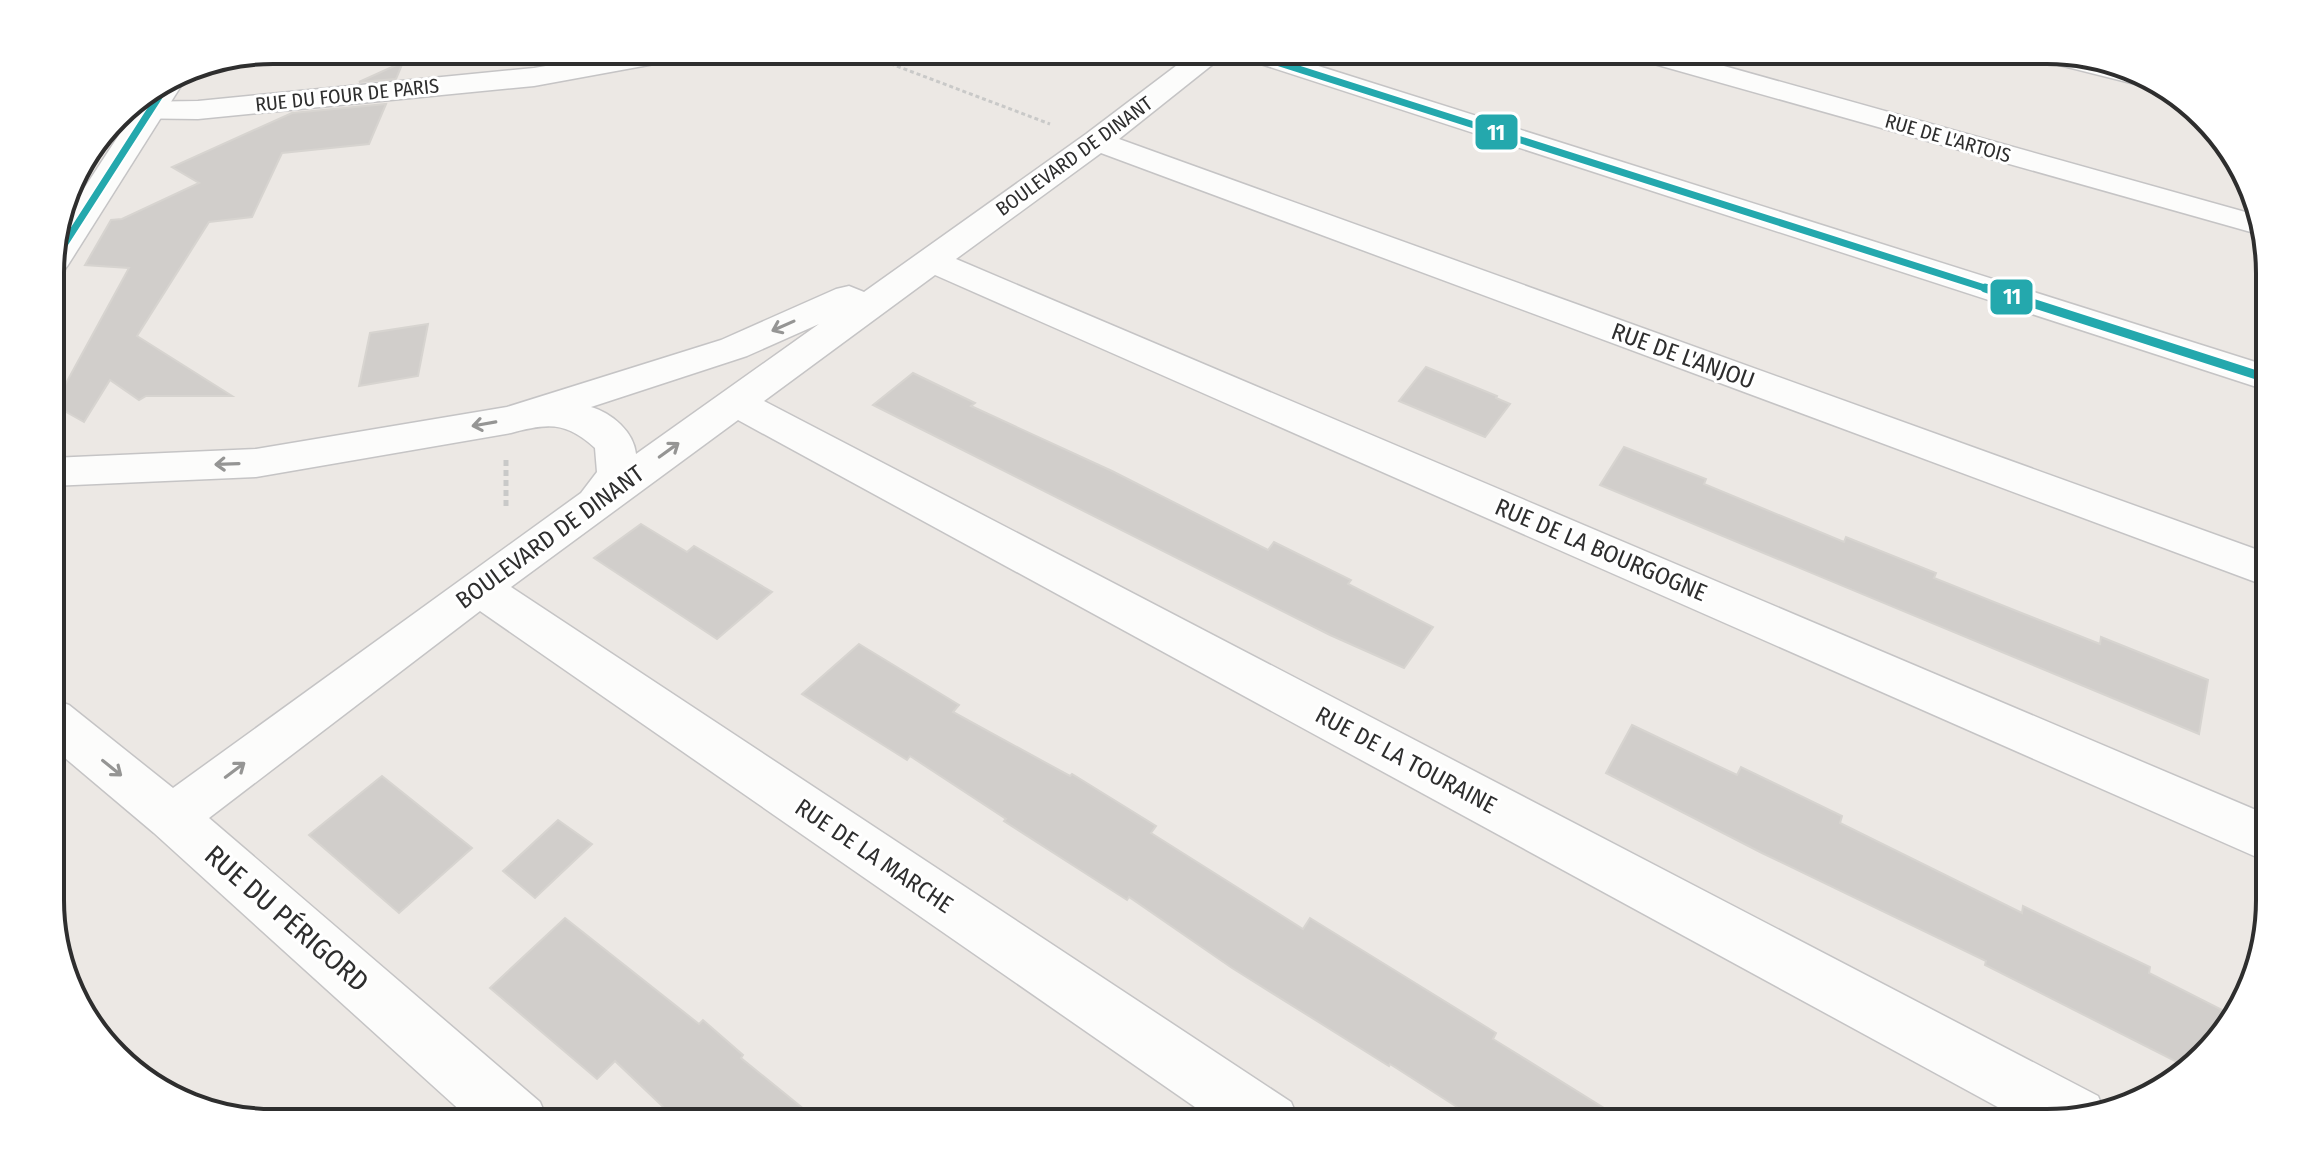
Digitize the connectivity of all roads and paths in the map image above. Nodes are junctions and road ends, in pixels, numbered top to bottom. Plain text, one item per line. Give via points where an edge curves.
1 (608, 64) edge
2 (895, 64) edge
3 (1197, 64) edge
4 (1283, 64) edge
5 (1685, 64) edge
6 (141, 111) edge
7 (129, 121) edge
8 (1097, 141) junction
9 (2250, 224) edge
10 (68, 235) edge
11 (931, 261) junction
12 (2256, 375) edge
13 (735, 402) junction
14 (526, 415) junction
15 (64, 471) edge
16 (592, 506) junction
17 (2256, 566) edge
18 (479, 588) junction
19 (64, 729) edge
20 (172, 817) junction
21 (2256, 834) edge
22 (503, 1109) edge
23 (1249, 1109) edge
24 (2062, 1109) edge

1 - 6 street, RUE DU FOUR DE PARIS via 534,77
2 - 8 path
3 - 8 street, BOULEVARD DE DINANT
4 - 12 street
5 - 9 street, RUE DE L'ARTOIS
7 - 10 street
8 - 11 street, BOULEVARD DE DINANT
8 - 17 street, RUE DE L'ANJOU
11 - 13 street, BOULEVARD DE DINANT
11 -> 14 street, BOULEVARD DE DINANT via 734,348
11 - 21 street, RUE DE LA BOURGOGNE
16 -> 13 street, BOULEVARD DE DINANT
13 - 24 street, RUE DE LA TOURAINE
14 -> 15 street, BOULEVARD DE DINANT via 256,463
14 - 16 street via 589,420 615,443 618,475
14 - 18 path via 505,469 507,507
16 - 18 street, BOULEVARD DE DINANT
20 -> 18 street, BOULEVARD DE DINANT
18 - 23 street, RUE DE LA MARCHE
19 -> 20 street, RUE DU PÉRIGORD
20 - 22 street, RUE DU PÉRIGORD

